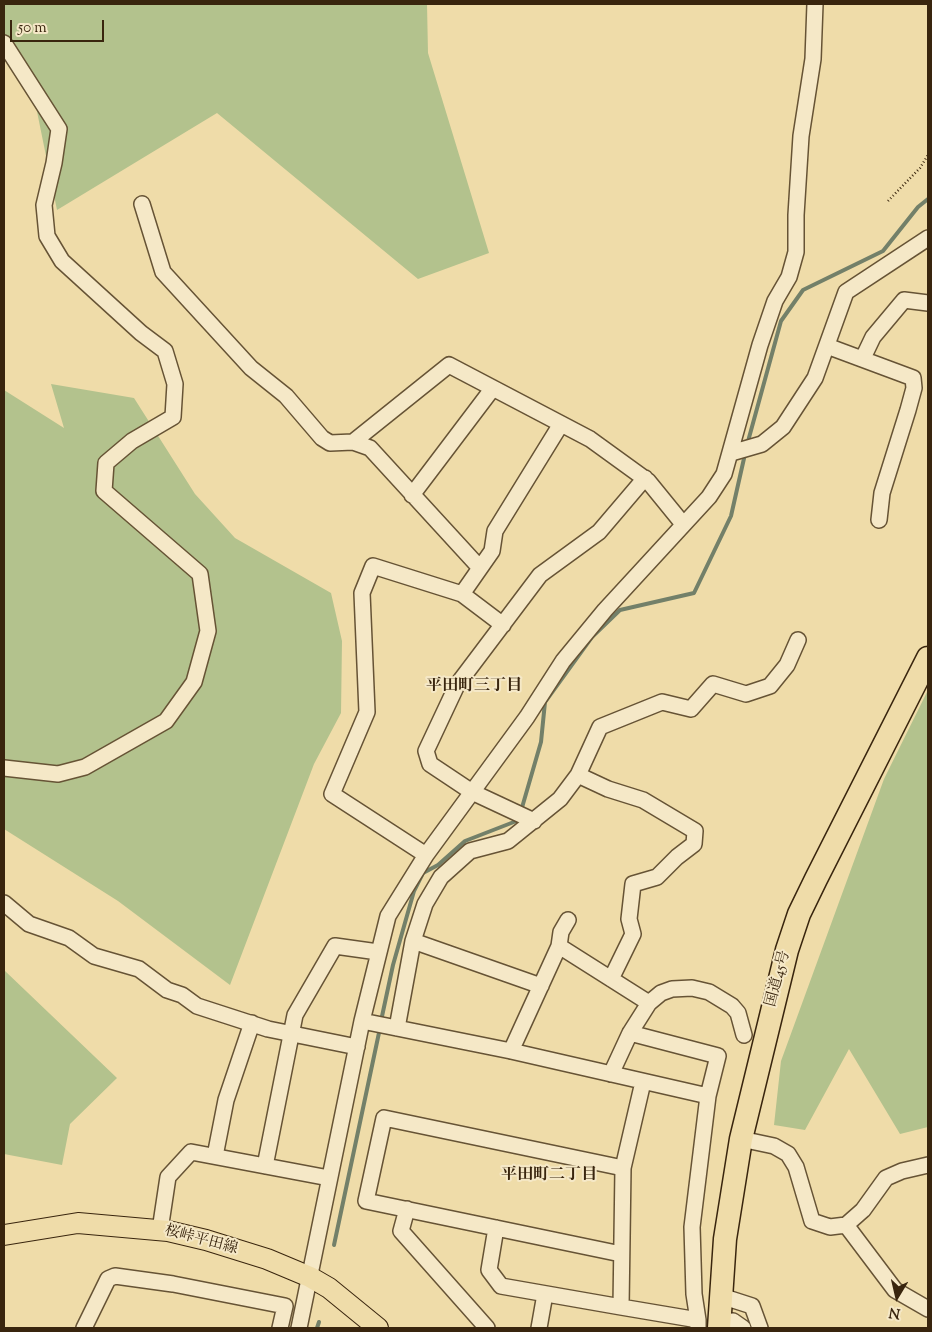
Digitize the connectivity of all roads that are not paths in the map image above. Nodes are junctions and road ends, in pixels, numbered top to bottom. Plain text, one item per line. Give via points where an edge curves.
1 (815, 4) edge
2 (4, 43) edge
3 (142, 204) dead end
4 (928, 238) edge
5 (928, 303) edge
6 (828, 346) junction
7 (863, 358) junction
8 (493, 388) junction
9 (561, 424) junction
10 (353, 442) junction
11 (735, 452) junction
12 (645, 478) junction
13 (412, 495) junction
14 (879, 520) dead end
15 (683, 524) junction
16 (480, 568) junction
17 (462, 594) junction
18 (503, 625) junction
19 (798, 640) dead end
20 (928, 658) edge
21 (4, 768) edge
22 (578, 775) junction
23 (472, 792) junction
24 (526, 816) junction
25 (426, 855) junction
26 (4, 903) edge
27 (568, 920) dead end
28 (413, 941) junction
29 (559, 946) junction
30 (378, 952) junction
31 (610, 979) junction
32 (541, 986) junction
33 (649, 1003) junction
34 (252, 1023) junction
35 (380, 1024) junction
36 (290, 1033) junction
37 (630, 1033) junction
38 (744, 1035) dead end
39 (357, 1047) junction
40 (511, 1051) junction
41 (611, 1074) junction
42 (643, 1082) junction
43 (708, 1096) junction
44 (741, 1139) junction
45 (215, 1156) junction
46 (928, 1165) edge
47 (264, 1166) junction
48 (623, 1168) junction
49 (329, 1178) junction
50 (407, 1209) junction
51 (846, 1225) junction
52 (496, 1228) junction
53 (160, 1230) junction
54 (4, 1235) edge
55 (621, 1254) junction
56 (310, 1277) junction
57 (545, 1294) junction
58 (707, 1298) junction
59 (621, 1307) junction
60 (928, 1309) edge
61 (698, 1324) edge
62 (732, 1326) edge
63 (84, 1328) edge
64 (280, 1328) edge
65 (299, 1328) edge
66 (378, 1328) edge
67 (488, 1328) edge
68 (539, 1328) edge
69 (760, 1328) edge

1 - 11 street via 813,58 801,136 796,252 789,277 775,301 745,394
2 - 21 street via 59,128 44,204 47,236 62,260 165,351 175,384 173,417 132,441 106,463 104,491 200,574 208,631 194,682 166,721 85,766 58,774
3 - 10 street via 163,272 251,368 286,396 322,438 336,444
4 - 6 street via 846,292
5 - 7 street via 904,300 873,337
6 - 7 street
6 - 11 street via 815,378 783,427 762,444
7 - 14 street via 913,378 914,388 882,493
8 - 9 street
8 - 10 street via 449,364
8 - 13 street
9 - 12 street via 590,439
9 - 16 street via 495,531 492,551
10 - 13 street via 370,448 382,458
11 - 15 street via 708,497
12 - 15 street
12 - 18 street via 599,532 540,575
13 - 16 street
15 - 23 street via 563,662 528,717
16 - 17 street
17 - 18 street
17 - 25 street via 373,566 362,593 367,712 332,794
18 - 23 street via 457,685 426,751 430,764
19 - 22 street via 787,665 770,686 746,694 713,684 691,709 662,702 600,727
20 - 44 highway, 国道45号 via 799,914 775,994
22 - 24 street via 560,799
22 - 31 street via 643,800 695,831 694,844 656,878 633,884 629,919 633,934
23 - 24 street
23 - 25 street
24 - 28 street via 508,841 470,851 441,877 425,904
25 - 30 street via 388,916
26 - 34 street via 28,924 69,938 94,956 139,969 167,990 182,995 197,1006
27 - 29 street via 561,932
28 - 32 street
28 - 35 street
29 - 31 street
29 - 32 street
30 - 35 street
30 - 36 street via 335,946 295,1015
31 - 33 street
32 - 40 street
33 - 37 street
33 - 38 street via 672,989 692,988 709,992 738,1013
34 - 36 street
34 - 45 street via 226,1100
35 - 39 street
35 - 40 street
36 - 39 street
36 - 47 street
37 - 41 street
37 - 43 street via 718,1056
39 - 49 street
40 - 41 street
41 - 42 street
42 - 43 street
42 - 48 street
43 - 58 street via 692,1226
44 - 51 street via 774,1146 788,1154 796,1167 812,1221 830,1227
44 - 58 highway, 国道45号 via 725,1239
45 - 47 street
45 - 53 street via 191,1152 168,1177
46 - 51 street via 886,1178 863,1210
47 - 49 street
48 - 50 street via 384,1118 366,1200
48 - 55 street
49 - 56 street
50 - 52 street
50 - 67 street via 402,1231
51 - 60 street via 891,1285
52 - 55 street
52 - 57 street via 489,1270 497,1281 501,1286
53 - 54 main road, 桜峠平田線 via 78,1223
53 - 56 main road, 桜峠平田線 via 267,1259
55 - 59 street
56 - 65 street
56 - 66 main road, 桜峠平田線 via 329,1288
57 - 59 street
57 - 68 street
58 - 61 street
58 - 62 highway, 国道45号
58 - 69 street via 752,1306
59 - 61 street
63 - 64 street via 108,1279 114,1276 285,1306

